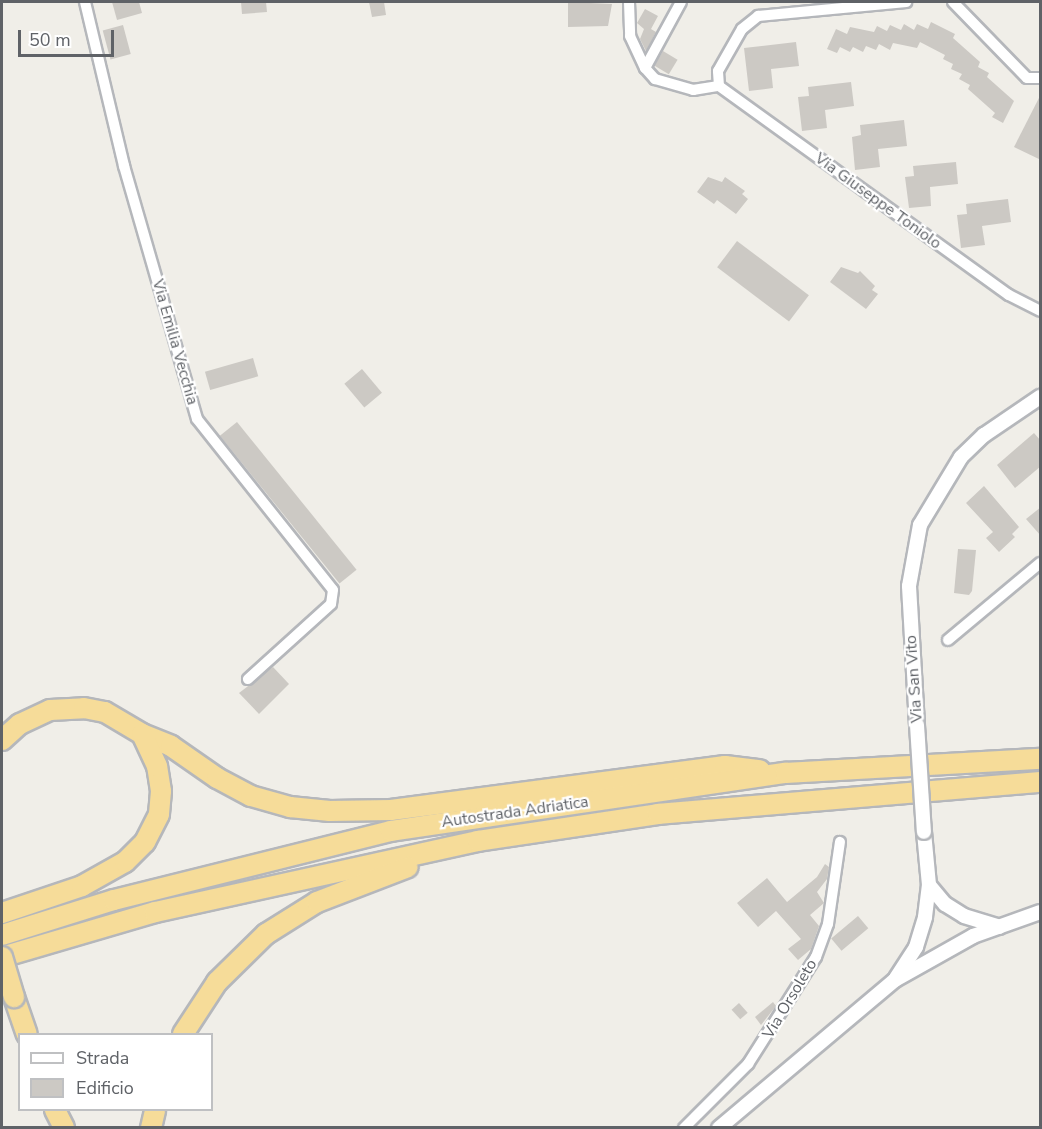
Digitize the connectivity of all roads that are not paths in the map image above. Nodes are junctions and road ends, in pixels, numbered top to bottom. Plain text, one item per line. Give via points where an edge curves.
1 (85, 2) edge
2 (628, 2) edge
3 (681, 2) edge
4 (906, 2) edge
5 (953, 2) edge
6 (645, 68) junction
7 (1041, 78) edge
8 (718, 86) junction
9 (1041, 311) edge
10 (1041, 397) edge
11 (1041, 563) edge
12 (948, 640) dead end
13 (248, 679) dead end
14 (142, 734) junction
15 (2, 740) edge
16 (1041, 759) edge
17 (786, 773) junction
18 (1041, 782) edge
19 (478, 841) junction
20 (840, 842) dead end
21 (929, 885) junction
22 (1041, 912) edge
23 (2, 913) edge
24 (999, 927) junction
25 (2, 934) edge
26 (2, 957) edge
27 (895, 980) junction
28 (26, 1033) edge
29 (184, 1033) edge
30 (56, 1111) edge
31 (155, 1111) edge
32 (64, 1128) edge
33 (151, 1128) edge
34 (684, 1128) edge
35 (719, 1128) edge

1 - 13 street, Via Emilia Vecchia via 124,166 197,419 333,590 331,604
2 - 6 street via 630,36
3 - 6 street
4 - 8 street via 758,16 742,29 718,71
5 - 7 street via 1027,78
6 - 8 street via 655,79 693,90
8 - 9 street, Via Giuseppe Toniolo via 1009,295
10 - 21 street, Via San Vito, bridge via 984,435 961,457 920,525 909,585
11 - 12 street
14 - 15 highway via 105,712 65,708 34,716
14 - 17 highway via 171,746 251,796 290,807 330,811 391,810 725,766
14 - 23 highway via 157,766 161,791 159,814 145,842 125,862 82,886
16 - 17 highway, Autostrada Adriatica
17 - 25 highway, Autostrada Adriatica via 391,831 114,900
18 - 19 highway, Autostrada Adriatica via 658,814
19 - 26 highway, Autostrada Adriatica via 155,912
19 - 29 highway via 342,890 293,915 233,964
20 - 34 street, Via Orsoleto via 828,924 816,957 748,1065
21 - 24 street via 945,904 964,916
21 - 27 street via 916,947
22 - 24 street
24 - 27 street via 937,955
26 - 28 highway, bridge
27 - 35 street
30 - 32 highway
31 - 33 highway

